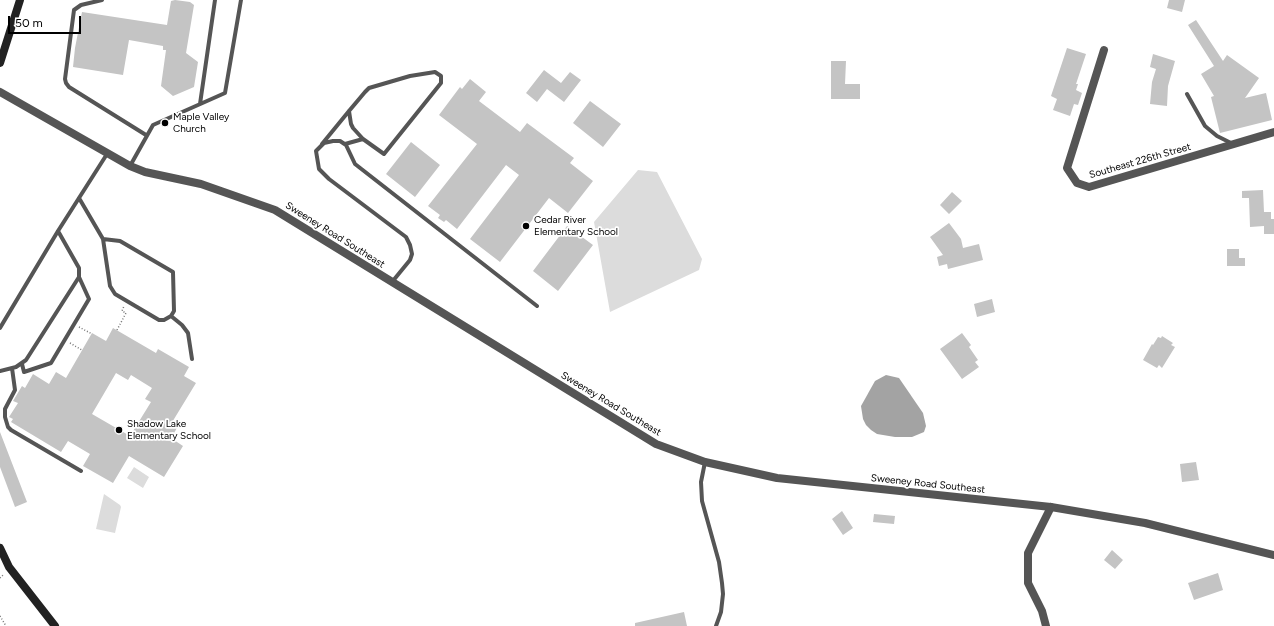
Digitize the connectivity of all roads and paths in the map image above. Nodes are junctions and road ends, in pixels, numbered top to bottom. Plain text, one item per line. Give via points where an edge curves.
1 (20, 0) edge
2 (102, 0) edge
3 (215, 0) edge
4 (241, 0) edge
5 (1104, 50) dead end
6 (0, 63) edge
7 (0, 92) edge
8 (1187, 94) dead end
9 (200, 104) junction
10 (349, 111) junction
11 (1274, 132) edge
12 (146, 135) junction
13 (363, 138) junction
14 (344, 144) junction
15 (1233, 144) junction
16 (316, 151) junction
17 (107, 154) junction
18 (130, 166) junction
19 (79, 198) junction
20 (58, 231) junction
21 (103, 239) junction
22 (79, 277) junction
23 (392, 282) junction
24 (126, 300) junction
25 (537, 306) dead end
26 (171, 316) junction
27 (74, 324) junction
28 (0, 328) edge
29 (116, 330) dead end
30 (92, 334) dead end
31 (65, 340) junction
32 (82, 350) dead end
33 (192, 359) dead end
34 (22, 364) junction
35 (12, 368) junction
36 (0, 371) edge
37 (705, 462) junction
38 (81, 471) dead end
39 (1052, 507) junction
40 (0, 548) edge
41 (1274, 555) edge
42 (0, 616) edge
43 (6, 626) edge
44 (55, 626) edge
45 (716, 626) edge
46 (1046, 626) edge

1 - 6 main road
2 - 12 lane via 81,5 74,10 66,83
3 - 9 lane
4 - 9 lane via 226,93
5 - 15 street, Southeast 226th Street via 1068,168 1077,183 1088,187
7 - 17 street, Sweeney Road Southeast
8 - 15 lane via 1205,126
9 - 12 lane via 153,125
10 - 13 lane via 351,124
10 - 13 lane via 372,86 435,72 441,76 441,83 384,154
10 - 16 lane
11 - 15 street, Southeast 226th Street
12 - 18 lane
13 - 14 lane
14 - 16 lane via 340,141 324,143
14 - 25 lane via 355,164
16 - 23 lane via 319,168 329,179 406,237 412,254
17 - 18 street, Sweeney Road Southeast
17 - 19 lane
18 - 23 street, Sweeney Road Southeast via 145,172 201,184 275,210
19 - 20 lane
19 - 21 lane
20 - 22 lane via 79,268
20 - 28 lane
21 - 24 lane via 110,286 115,294
21 - 26 lane via 120,241 173,272 174,311
22 - 27 lane via 88,299
22 - 34 lane
23 - 37 street, Sweeney Road Southeast via 656,444
24 - 26 lane via 159,320
24 - 29 path via 122,311 126,313
26 - 33 lane via 188,334
27 - 30 path
27 - 31 lane
31 - 32 path
31 - 34 lane via 51,363 24,372
34 - 35 lane
35 - 36 lane
35 - 38 lane via 15,390 5,409 8,426
37 - 39 street, Sweeney Road Southeast via 777,478
37 - 45 lane via 702,501 719,562 723,594
39 - 41 street, Sweeney Road Southeast via 1145,523
39 - 46 street via 1028,553 1028,583
40 - 44 main road via 9,567
42 - 43 path

